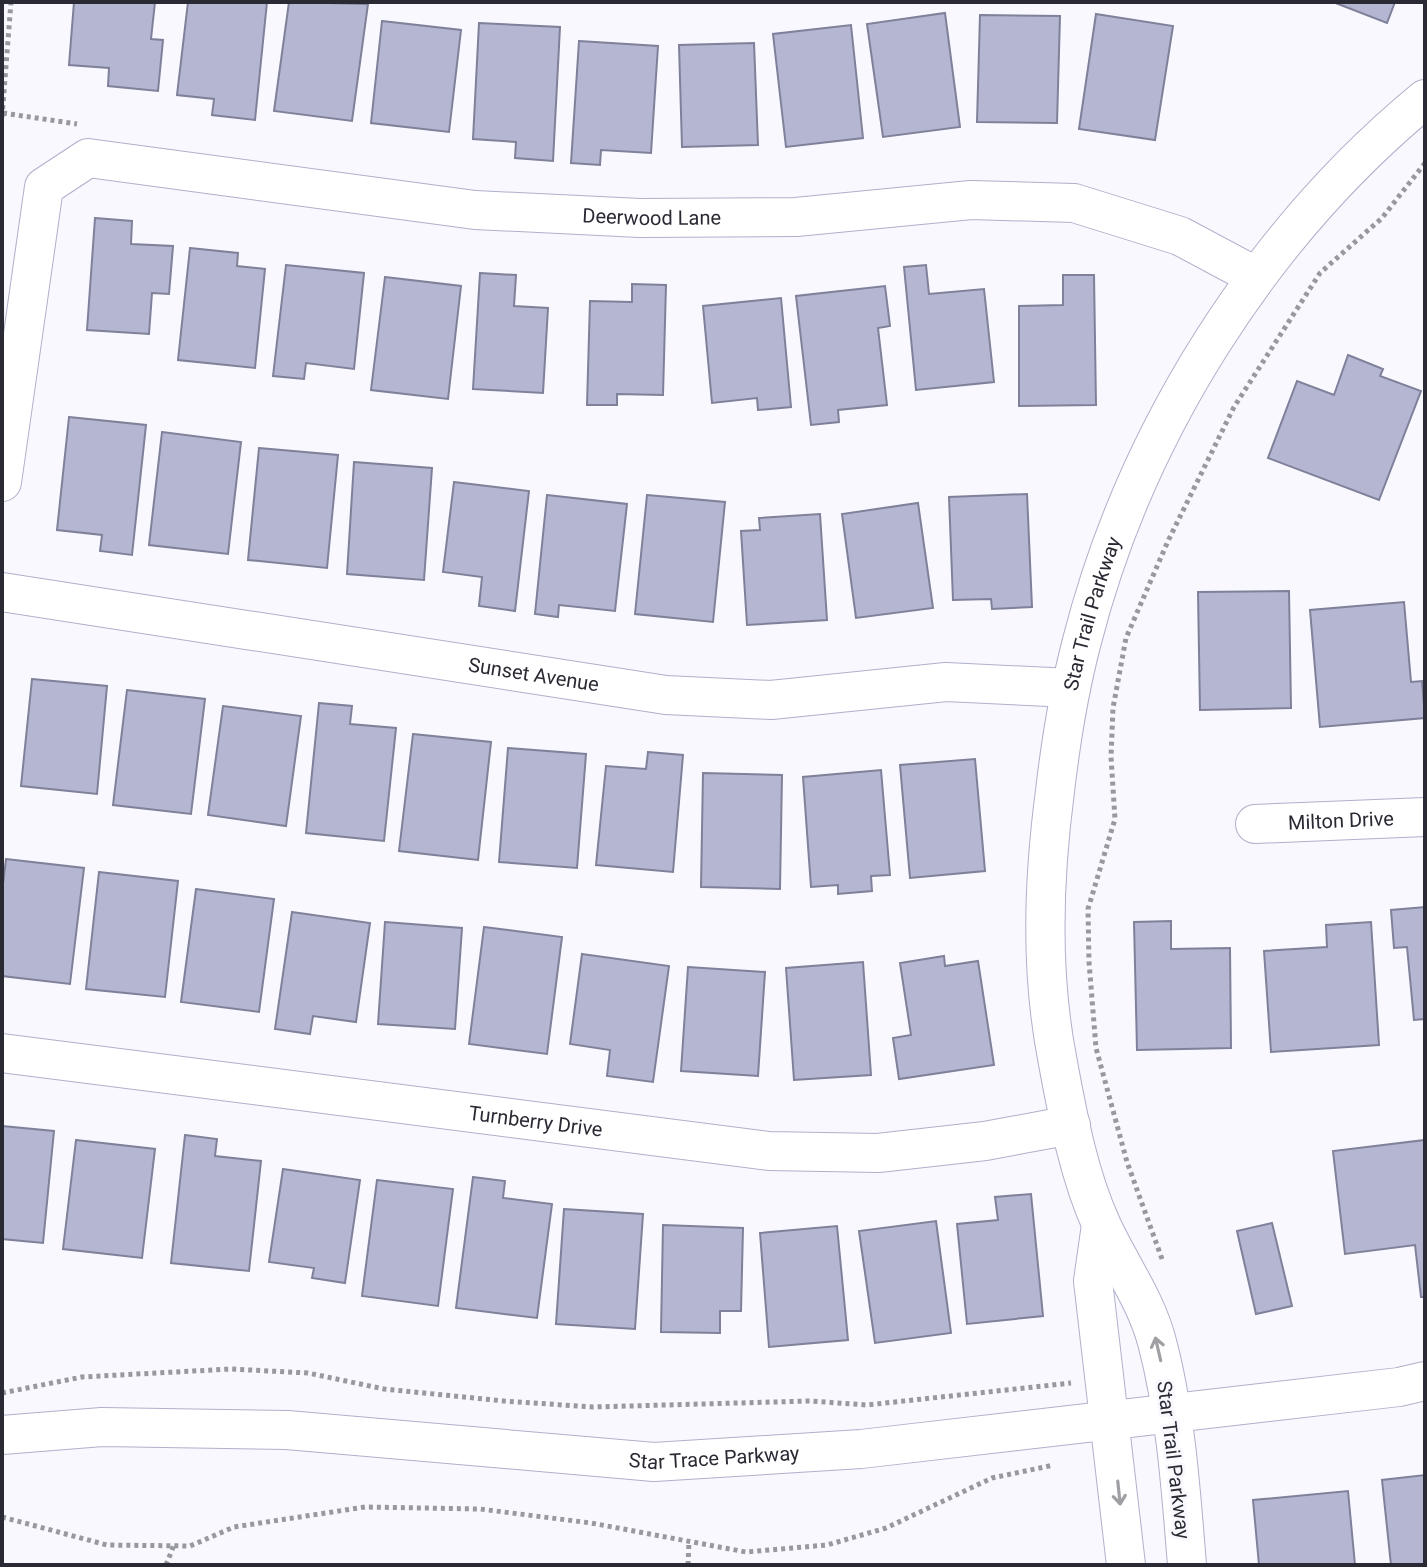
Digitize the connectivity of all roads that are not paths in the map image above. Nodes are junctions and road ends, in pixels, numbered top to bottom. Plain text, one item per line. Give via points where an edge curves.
1 (1425, 99) edge
2 (1255, 276) junction
3 (2, 482) edge
4 (2, 592) edge
5 (1071, 688) junction
6 (1425, 817) edge
7 (1255, 824) dead end
8 (2, 1053) edge
9 (1071, 1125) junction
10 (1101, 1225) junction
11 (1425, 1381) edge
12 (1172, 1413) junction
13 (1111, 1420) junction
14 (2, 1435) edge
15 (1126, 1565) edge
16 (1187, 1565) edge

1 - 2 street, Star Trail Parkway via 1364,151
2 - 3 street, Deerwood Lane via 1180,236 1074,203 971,200 796,217 640,218 475,210 88,158 44,187
2 - 5 street, Star Trail Parkway via 1196,371 1141,476 1098,587
4 - 5 street, Sunset Avenue via 666,695 771,700 946,682
5 - 9 street, Star Trail Parkway via 1046,871 1045,966
6 - 7 street, Milton Drive
8 - 9 street, Turnberry Drive via 769,1151 878,1153
9 - 10 street, Star Trail Parkway
12 -> 10 street, Star Trail Parkway via 1146,1308
10 - 13 street, Star Trail Parkway via 1093,1281
11 - 12 street, Star Trace Parkway
12 - 13 street, Star Trace Parkway
12 - 16 street, Star Trail Parkway
13 - 14 street, Star Trace Parkway via 861,1449 654,1462 287,1430 102,1427
13 -> 15 street, Star Trail Parkway

